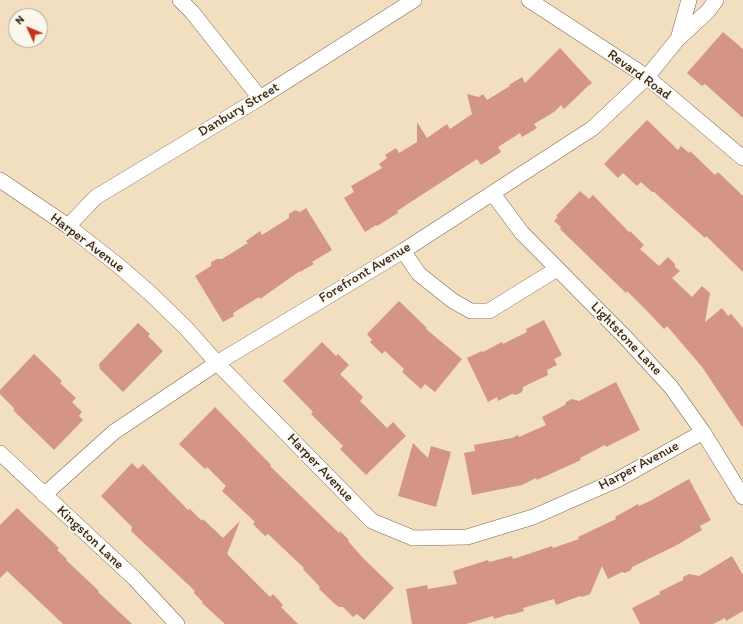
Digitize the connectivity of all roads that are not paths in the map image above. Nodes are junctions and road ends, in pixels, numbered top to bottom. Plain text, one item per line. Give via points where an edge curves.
1 (180, 0) edge
2 (414, 0) edge
3 (529, 0) edge
4 (689, 0) edge
5 (716, 0) edge
6 (677, 40) junction
7 (647, 77) junction
8 (260, 98) junction
9 (743, 158) edge
10 (0, 180) edge
11 (493, 194) junction
12 (68, 226) junction
13 (402, 251) junction
14 (557, 269) junction
15 (217, 363) junction
16 (703, 432) junction
17 (0, 454) edge
18 (44, 496) junction
19 (743, 497) edge
20 (177, 624) edge

1 - 8 street
2 - 8 street, Danbury Street
3 - 7 street, Revard Road
4 - 6 street, Forefront Avenue
5 - 6 street, Forefront Avenue via 708,12
6 - 7 street, Forefront Avenue
7 - 9 street, Revard Road
7 - 11 street, Forefront Avenue via 593,128
8 - 12 street, Danbury Street via 96,197
10 - 12 street, Harper Avenue
11 - 13 street, Forefront Avenue
11 - 14 street, Lightstone Lane via 522,233
12 - 15 street, Harper Avenue via 152,295
13 - 14 street via 419,274 453,301 471,311 489,311
13 - 15 street, Forefront Avenue
14 - 16 street, Lightstone Lane via 671,387
15 - 16 street, Harper Avenue via 372,521 413,538 467,537 533,517 617,480
15 - 18 street, Forefront Avenue via 114,432
16 - 19 street, Lightstone Lane
17 - 18 street, Kingston Lane
18 - 20 street, Kingston Lane via 134,578

